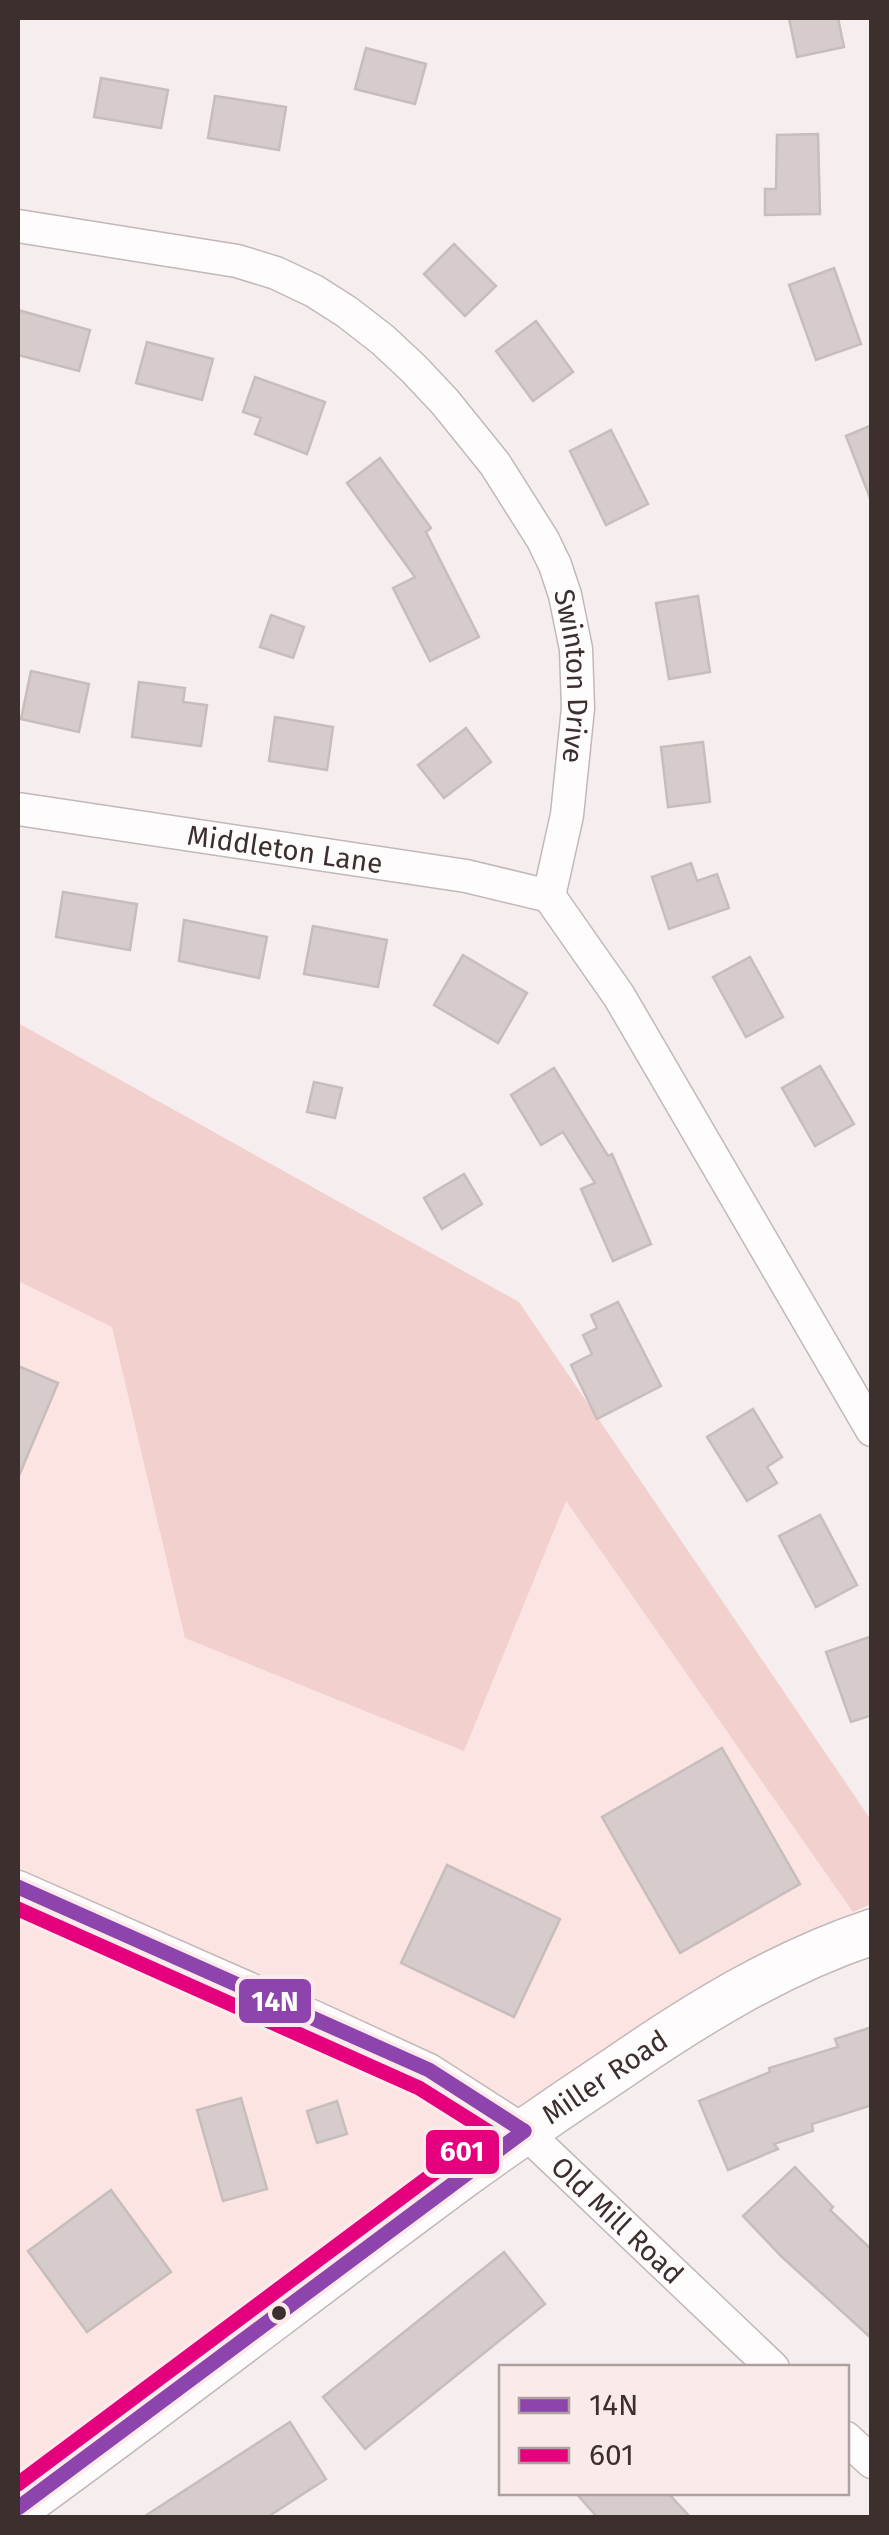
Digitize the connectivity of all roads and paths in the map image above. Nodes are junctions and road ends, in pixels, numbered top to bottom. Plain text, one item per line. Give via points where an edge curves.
1 (18, 226) edge
2 (18, 808) edge
3 (549, 896) junction
4 (872, 1430) edge
5 (18, 1886) edge
6 (872, 1932) edge
7 (524, 2131) junction
8 (770, 2365) edge
9 (849, 2441) edge
10 (872, 2462) edge
11 (18, 2508) edge

1 - 3 street, Swinton Drive via 237,261 314,291 414,369 495,464 555,565 576,649 578,708
2 - 3 street, Middleton Lane via 466,876
3 - 4 street via 619,996
5 - 7 street, Old Mill Road via 429,2070
6 - 7 street, Miller Road via 743,1987
7 - 8 street, Old Mill Road
7 - 11 street, Miller Road
9 - 10 street

